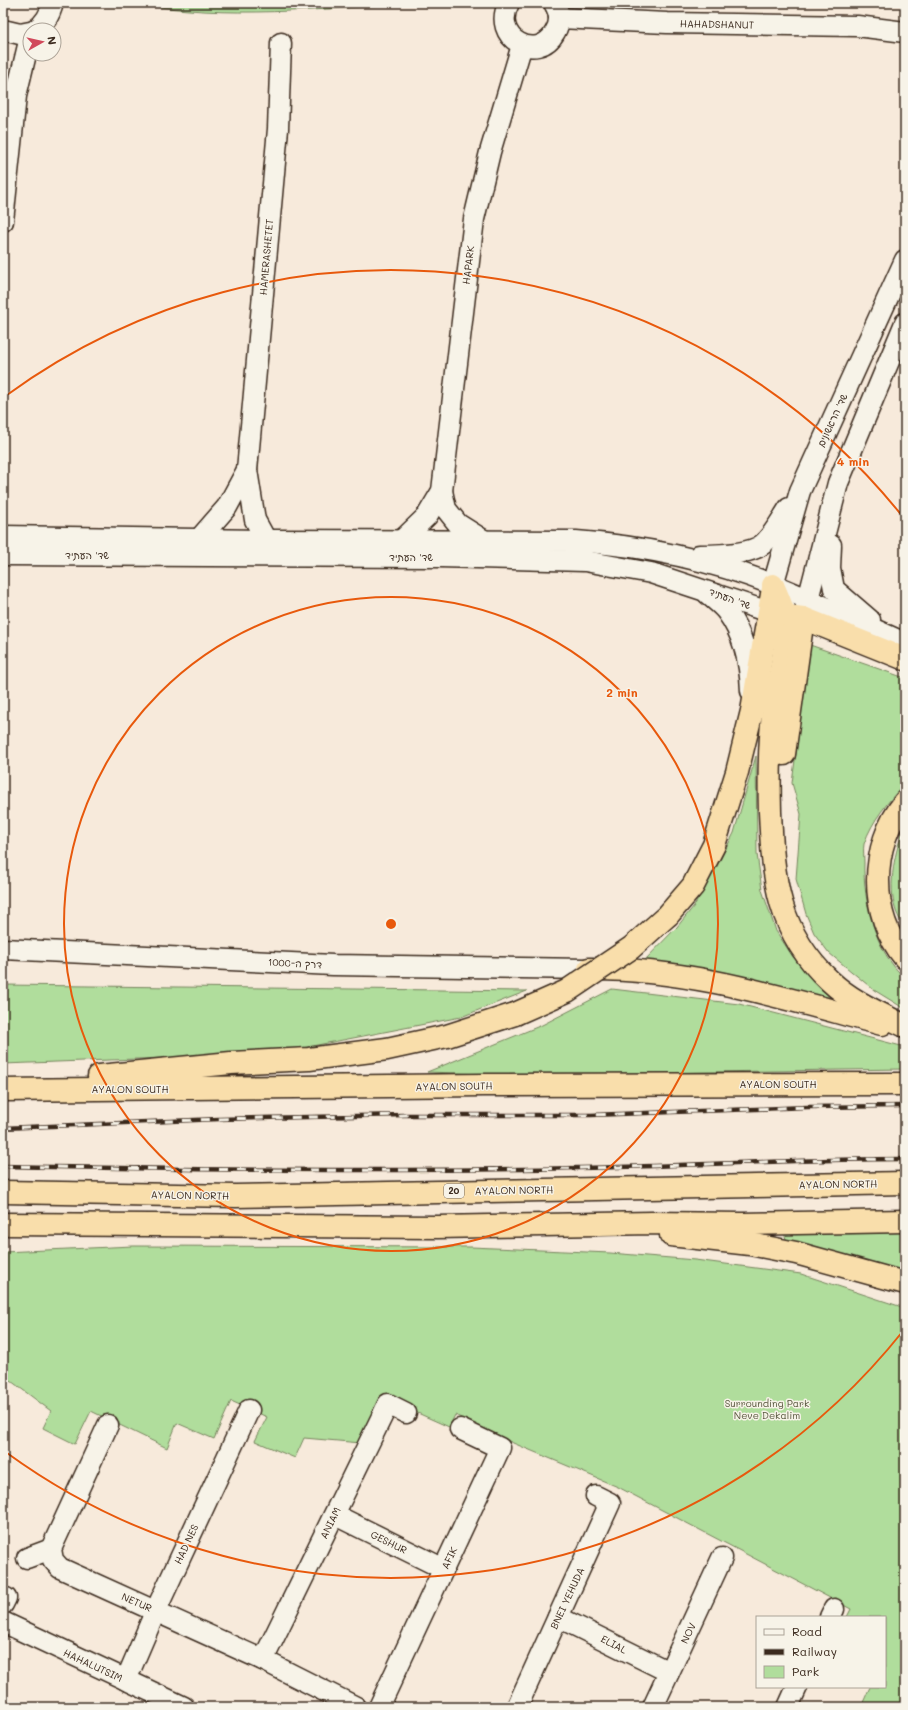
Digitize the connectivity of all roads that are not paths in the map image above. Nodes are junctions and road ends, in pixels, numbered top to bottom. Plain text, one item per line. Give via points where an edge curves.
1 (53, 3) edge
2 (508, 3) edge
3 (557, 10) edge
4 (44, 22) edge
5 (905, 24) edge
6 (875, 27) junction
7 (3, 30) edge
8 (905, 32) edge
9 (22, 34) edge
10 (281, 43) dead end
11 (522, 44) junction
12 (24, 62) edge
13 (3, 221) edge
14 (905, 260) edge
15 (905, 323) edge
16 (247, 470) junction
17 (838, 483) junction
18 (442, 491) junction
19 (800, 491) junction
20 (3, 536) edge
21 (198, 538) junction
22 (266, 540) junction
23 (401, 541) junction
24 (485, 541) junction
25 (3, 554) edge
26 (674, 555) junction
27 (773, 585) junction
28 (702, 589) junction
29 (786, 613) junction
30 (899, 640) edge
31 (905, 659) edge
32 (752, 711) junction
33 (905, 802) edge
34 (3, 949) edge
35 (905, 958) edge
36 (587, 969) joint
37 (905, 1026) edge
38 (905, 1029) edge
39 (905, 1084) edge
40 (3, 1086) edge
41 (3, 1090) edge
42 (905, 1184) edge
43 (3, 1192) edge
44 (905, 1221) edge
45 (3, 1224) edge
46 (438, 1227) junction
47 (905, 1283) edge
48 (249, 1410) dead end
49 (406, 1413) dead end
50 (108, 1425) dead end
51 (460, 1429) dead end
52 (596, 1496) dead end
53 (335, 1515) junction
54 (51, 1549) junction
55 (27, 1558) dead end
56 (722, 1558) dead end
57 (444, 1569) junction
58 (156, 1610) junction
59 (558, 1617) junction
60 (3, 1622) edge
61 (263, 1660) junction
62 (669, 1672) junction
63 (126, 1680) junction
64 (797, 1688) edge
65 (184, 1707) edge
66 (356, 1707) edge
67 (379, 1707) edge
68 (517, 1707) edge
69 (653, 1707) edge
70 (788, 1707) edge

1 - 4 street
2 - 11 street via 504,12 506,30 511,38
3 - 6 street, HAHADSHANUT via 667,23
3 - 11 street via 558,27 553,36 538,46
5 - 6 street
6 - 8 street
7 - 9 street
10 - 16 street, HAMERASHETET via 278,129
11 - 18 street, HAPARK via 490,152 474,219
12 - 13 street via 16,96
14 - 19 street, שד' הראשונים
15 - 17 street
16 - 21 street, HAMERASHETET via 227,507
16 - 22 street, HAMERASHETET via 255,520
17 - 29 street
17 - 30 street via 830,568 834,589
18 - 23 street, HAPARK via 427,516
18 - 24 street, HAPARK via 446,509 458,524
19 - 26 street via 763,544 753,549 724,555
19 - 27 street, שד' הראשונים
20 - 21 street, שד' העתיד
21 - 22 street, שד' העתיד
22 - 23 street, שד' העתיד
23 - 24 street, שד' העתיד
24 - 26 street, שד' העתיד via 614,544
25 - 28 street, שד' העתיד via 440,557 585,561 652,573
26 - 27 street, שד' העתיד via 726,568
27 - 29 highway
27 - 29 street, שד' העתיד
28 - 29 street, שד' העתיד
28 - 32 street via 726,611 738,630 750,667
29 - 30 street, שד' העתיד
29 - 31 highway
29 - 32 highway
29 - 37 highway via 772,844 776,890 786,918 804,951 817,967 840,990
32 - 40 highway, bridge via 737,772 714,845 693,886 668,915 631,948 567,991 516,1014 447,1036 387,1049 308,1059
33 - 35 highway via 885,838 878,874 878,894 889,932
34 - 36 street, דרך ה-1000 via 333,965
36 - 38 highway via 624,969 749,988
39 - 41 highway, AYALON SOUTH
42 - 43 highway, AYALON NORTH / 20 via 236,1196
44 - 46 highway
45 - 46 highway
46 - 47 highway via 657,1233 750,1244 796,1253
48 - 58 street, HAD NES
49 - 53 street, ANIAM via 388,1404
50 - 54 street
51 - 57 street, AFIK via 500,1448
52 - 59 street, BNEI YEHUDA via 610,1503
53 - 57 street, GESHUR
53 - 61 street, ANIAM
54 - 55 street
54 - 58 street, NETUR via 53,1560 60,1568
56 - 62 street, NOV
57 - 67 street, AFIK
58 - 61 street, NETUR
58 - 63 street, HAD NES
59 - 62 street, ELIAL
59 - 68 street, BNEI YEHUDA
60 - 63 street, HAHALUTSIM
61 - 66 street, NETUR
62 - 69 street, NOV
63 - 65 street, HAHALUTSIM
64 - 70 street

